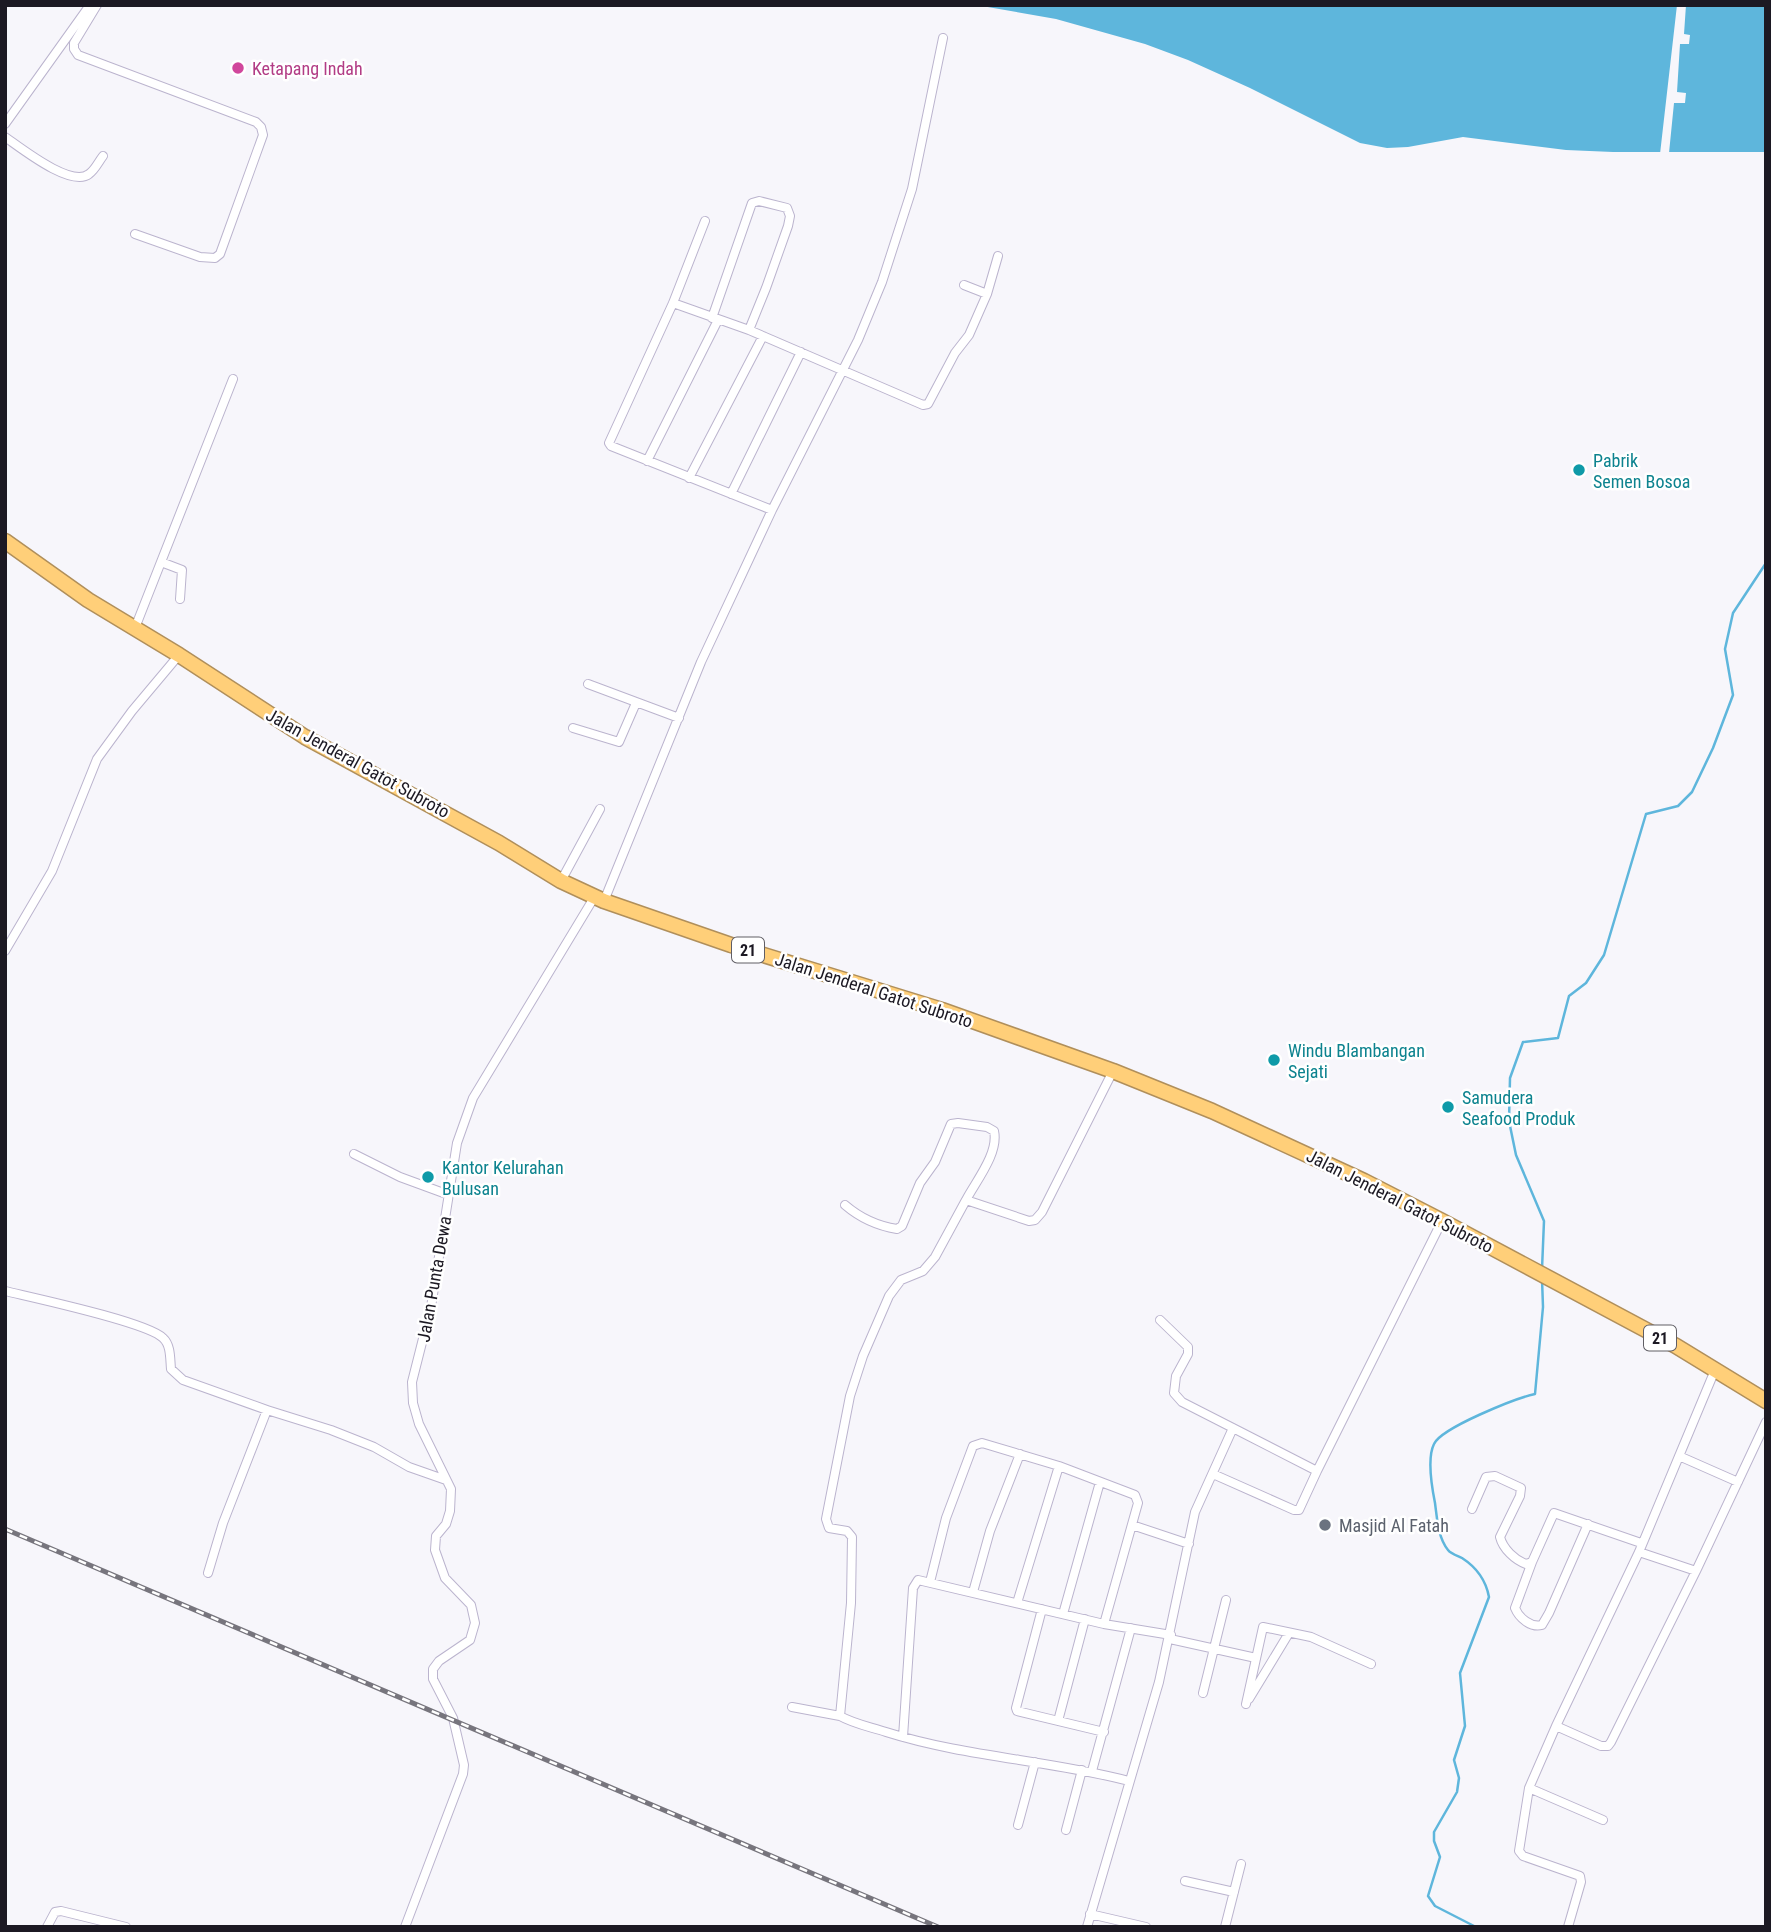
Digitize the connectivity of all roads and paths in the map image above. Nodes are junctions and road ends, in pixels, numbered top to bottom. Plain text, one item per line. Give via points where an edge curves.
1 (90, 5) edge
2 (97, 5) edge
3 (943, 38) dead end
4 (5, 124) edge
5 (5, 137) edge
6 (103, 156) dead end
7 (705, 221) dead end
8 (135, 234) dead end
9 (998, 256) dead end
10 (964, 285) dead end
11 (987, 294) junction
12 (673, 303) junction
13 (715, 319) junction
14 (749, 330) junction
15 (763, 337) junction
16 (801, 352) junction
17 (841, 369) junction
18 (233, 379) dead end
19 (647, 461) junction
20 (689, 478) junction
21 (731, 494) junction
22 (772, 510) junction
23 (5, 541) edge
24 (161, 562) junction
25 (180, 599) dead end
26 (135, 628) junction
27 (180, 655) junction
28 (588, 684) dead end
29 (636, 704) junction
30 (679, 718) junction
31 (573, 728) dead end
32 (600, 809) dead end
33 (561, 881) junction
34 (600, 898) junction
35 (5, 951) edge
36 (1113, 1071) junction
37 (355, 1154) dead end
38 (449, 1195) junction
39 (966, 1200) junction
40 (845, 1205) dead end
41 (1442, 1221) junction
42 (5, 1291) edge
43 (1160, 1320) dead end
44 (1715, 1370) junction
45 (1766, 1401) edge
46 (267, 1410) junction
47 (1766, 1422) edge
48 (1233, 1429) junction
49 (1020, 1454) junction
50 (1679, 1456) junction
51 (1059, 1466) junction
52 (1317, 1471) junction
53 (1213, 1474) junction
54 (446, 1480) junction
55 (1100, 1482) junction
56 (1738, 1482) junction
57 (1472, 1509) dead end
58 (1588, 1524) junction
59 (1132, 1525) junction
60 (1189, 1544) junction
61 (1640, 1548) junction
62 (1532, 1562) junction
63 (1696, 1571) junction
64 (208, 1573) dead end
65 (930, 1582) junction
66 (973, 1592) junction
67 (1226, 1600) dead end
68 (1017, 1603) junction
69 (1042, 1609) junction
70 (1063, 1614) junction
71 (1086, 1619) junction
72 (1104, 1624) junction
73 (1131, 1628) junction
74 (1290, 1633) junction
75 (1170, 1637) junction
76 (1214, 1648) junction
77 (1256, 1658) junction
78 (1371, 1664) dead end
79 (1203, 1693) dead end
80 (792, 1707) dead end
81 (840, 1716) junction
82 (1058, 1721) junction
83 (1556, 1726) junction
84 (1104, 1732) junction
85 (903, 1737) junction
86 (1035, 1762) junction
87 (1082, 1770) junction
88 (1092, 1772) junction
89 (1129, 1781) junction
90 (1529, 1788) junction
91 (1603, 1820) dead end
92 (1017, 1825) dead end
93 (1066, 1830) dead end
94 (1241, 1864) dead end
95 (1185, 1881) dead end
96 (1234, 1892) junction
97 (1090, 1914) junction
98 (47, 1927) edge
99 (126, 1927) edge
100 (405, 1927) edge
101 (1087, 1927) edge
102 (1146, 1927) edge
103 (1225, 1927) edge
104 (1568, 1927) edge

1 - 4 street
2 - 8 street via 74,43 78,55 256,122 263,135 215,258
3 - 17 street, Jalan Punta Dewa via 905,215 858,340
5 - 6 street via 59,171 79,178 89,174
7 - 12 street
9 - 11 street
10 - 11 street
11 - 17 street via 966,342 955,353 928,404
12 - 13 street
12 - 19 street via 610,439 611,446
13 - 14 street
13 - 14 street via 752,204 759,201 787,208 788,226
13 - 19 street
14 - 15 street
15 - 16 street
15 - 20 street
16 - 17 street
16 - 21 street
17 - 22 street, Jalan Punta Dewa
18 - 24 street
19 - 20 street
20 - 21 street
21 - 22 street
22 - 30 street, Jalan Punta Dewa
23 - 26 highway, Jalan Jenderal Gatot Subroto / 21
24 - 25 street via 182,570
24 - 26 street
26 - 27 highway, Jalan Jenderal Gatot Subroto / 21
27 - 33 highway, Jalan Jenderal Gatot Subroto / 21 via 305,737
27 - 35 street via 97,759 52,870
28 - 29 street
29 - 30 street
29 - 31 street via 619,743
30 - 34 street, Jalan Punta Dewa
32 - 33 street
33 - 34 highway, Jalan Jenderal Gatot Subroto / 21
34 - 36 highway, Jalan Jenderal Gatot Subroto / 21
34 - 38 street, Jalan Punta Dewa via 473,1098 457,1143
36 - 39 street via 1035,1220
36 - 41 highway, Jalan Jenderal Gatot Subroto / 21 via 1281,1141
37 - 38 street
38 - 54 street, Jalan Punta Dewa via 431,1307 412,1382 419,1424
39 - 40 street via 996,1138 988,1127 958,1122 947,1130 902,1226 889,1228
39 - 81 street via 935,1257 923,1271 901,1280 889,1296 850,1396 826,1519 829,1528 848,1531 852,1537
41 - 44 highway, Jalan Jenderal Gatot Subroto / 21
41 - 52 street
42 - 46 street via 161,1335 168,1343 171,1369 183,1380
43 - 48 street via 1188,1347 1174,1393 1182,1402
44 - 45 highway, Jalan Jenderal Gatot Subroto / 21
44 - 50 street
46 - 54 street via 331,1430
46 - 64 street
47 - 56 street
48 - 52 street
48 - 53 street
49 - 51 street
49 - 65 street via 982,1443 973,1446 946,1518
49 - 66 street via 990,1531
50 - 56 street
50 - 61 street
51 - 55 street
51 - 68 street
52 - 53 street via 1299,1510
53 - 60 street via 1195,1512
54 - 100 street via 450,1511 436,1536 435,1549 445,1578 471,1605 475,1623 470,1640 439,1661 433,1679 453,1718 464,1765
55 - 59 street via 1135,1494 1138,1503
55 - 70 street
56 - 63 street
57 - 62 street via 1486,1477 1521,1488 1500,1537 1517,1561
58 - 61 street
58 - 62 street via 1554,1513
58 - 62 street via 1549,1613 1538,1627 1517,1615 1515,1608
59 - 60 street
59 - 72 street
60 - 75 street
61 - 63 street
61 - 83 street
63 - 83 street via 1608,1746
65 - 66 street
65 - 85 street via 918,1580 913,1588
66 - 68 street
67 - 76 street
68 - 69 street
69 - 70 street
69 - 82 street via 1016,1708 1021,1714
70 - 71 street
71 - 72 street
71 - 82 street
72 - 73 street
73 - 75 street
73 - 84 street
74 - 77 street via 1263,1627
74 - 77 street via 1246,1704
74 - 78 street via 1311,1637
75 - 76 street
75 - 89 street
76 - 77 street
76 - 79 street
80 - 81 street
81 - 85 street
82 - 84 street
83 - 90 street
84 - 88 street
85 - 86 street
86 - 87 street
86 - 92 street
87 - 88 street
87 - 93 street
88 - 89 street
89 - 97 street
90 - 91 street
90 - 104 street via 1518,1851 1580,1876
94 - 96 street
95 - 96 street
96 - 103 street
97 - 101 street
97 - 102 street
98 - 99 street via 55,1912 61,1911

